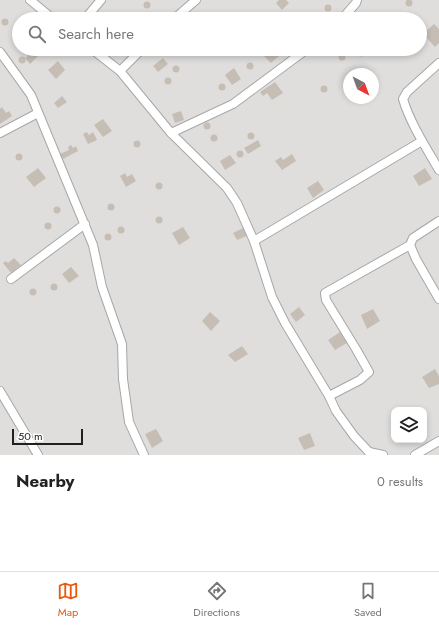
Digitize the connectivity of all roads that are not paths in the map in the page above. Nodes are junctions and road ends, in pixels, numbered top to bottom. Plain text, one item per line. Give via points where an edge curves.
1 (30, 0) edge
2 (101, 0) edge
3 (196, 0) edge
4 (357, 0) edge
5 (45, 12) edge
6 (91, 12) edge
7 (182, 12) edge
8 (348, 12) edge
9 (0, 52) edge
10 (101, 56) edge
11 (135, 56) edge
12 (298, 56) edge
13 (439, 63) edge
14 (120, 71) junction
15 (38, 113) junction
16 (0, 133) edge
17 (171, 133) junction
18 (422, 140) junction
19 (439, 170) edge
20 (439, 221) edge
21 (84, 224) junction
22 (254, 241) junction
23 (410, 245) junction
24 (11, 279) dead end
25 (439, 299) edge
26 (0, 391) edge
27 (328, 396) junction
28 (439, 441) edge
29 (369, 454) edge
30 (38, 455) edge
31 (144, 455) edge
32 (383, 455) edge
33 (415, 455) edge

1 - 5 street
2 - 6 street
3 - 7 street
4 - 8 street
9 - 15 street via 31,95
10 - 14 street
11 - 14 street
12 - 17 street via 233,104
13 - 18 street via 407,92 403,99
14 - 17 street
15 - 16 street
15 - 21 street
17 - 22 street via 227,188 238,203
18 - 19 street
18 - 22 street
20 - 23 street via 413,238
21 - 24 street
21 - 31 street via 93,245 102,287 122,344 123,379 129,422
22 - 27 street via 275,304
23 - 25 street
23 - 27 street via 325,293 326,300 369,372 360,380
26 - 30 street
27 - 29 street via 336,411
28 - 33 street
29 - 32 street

